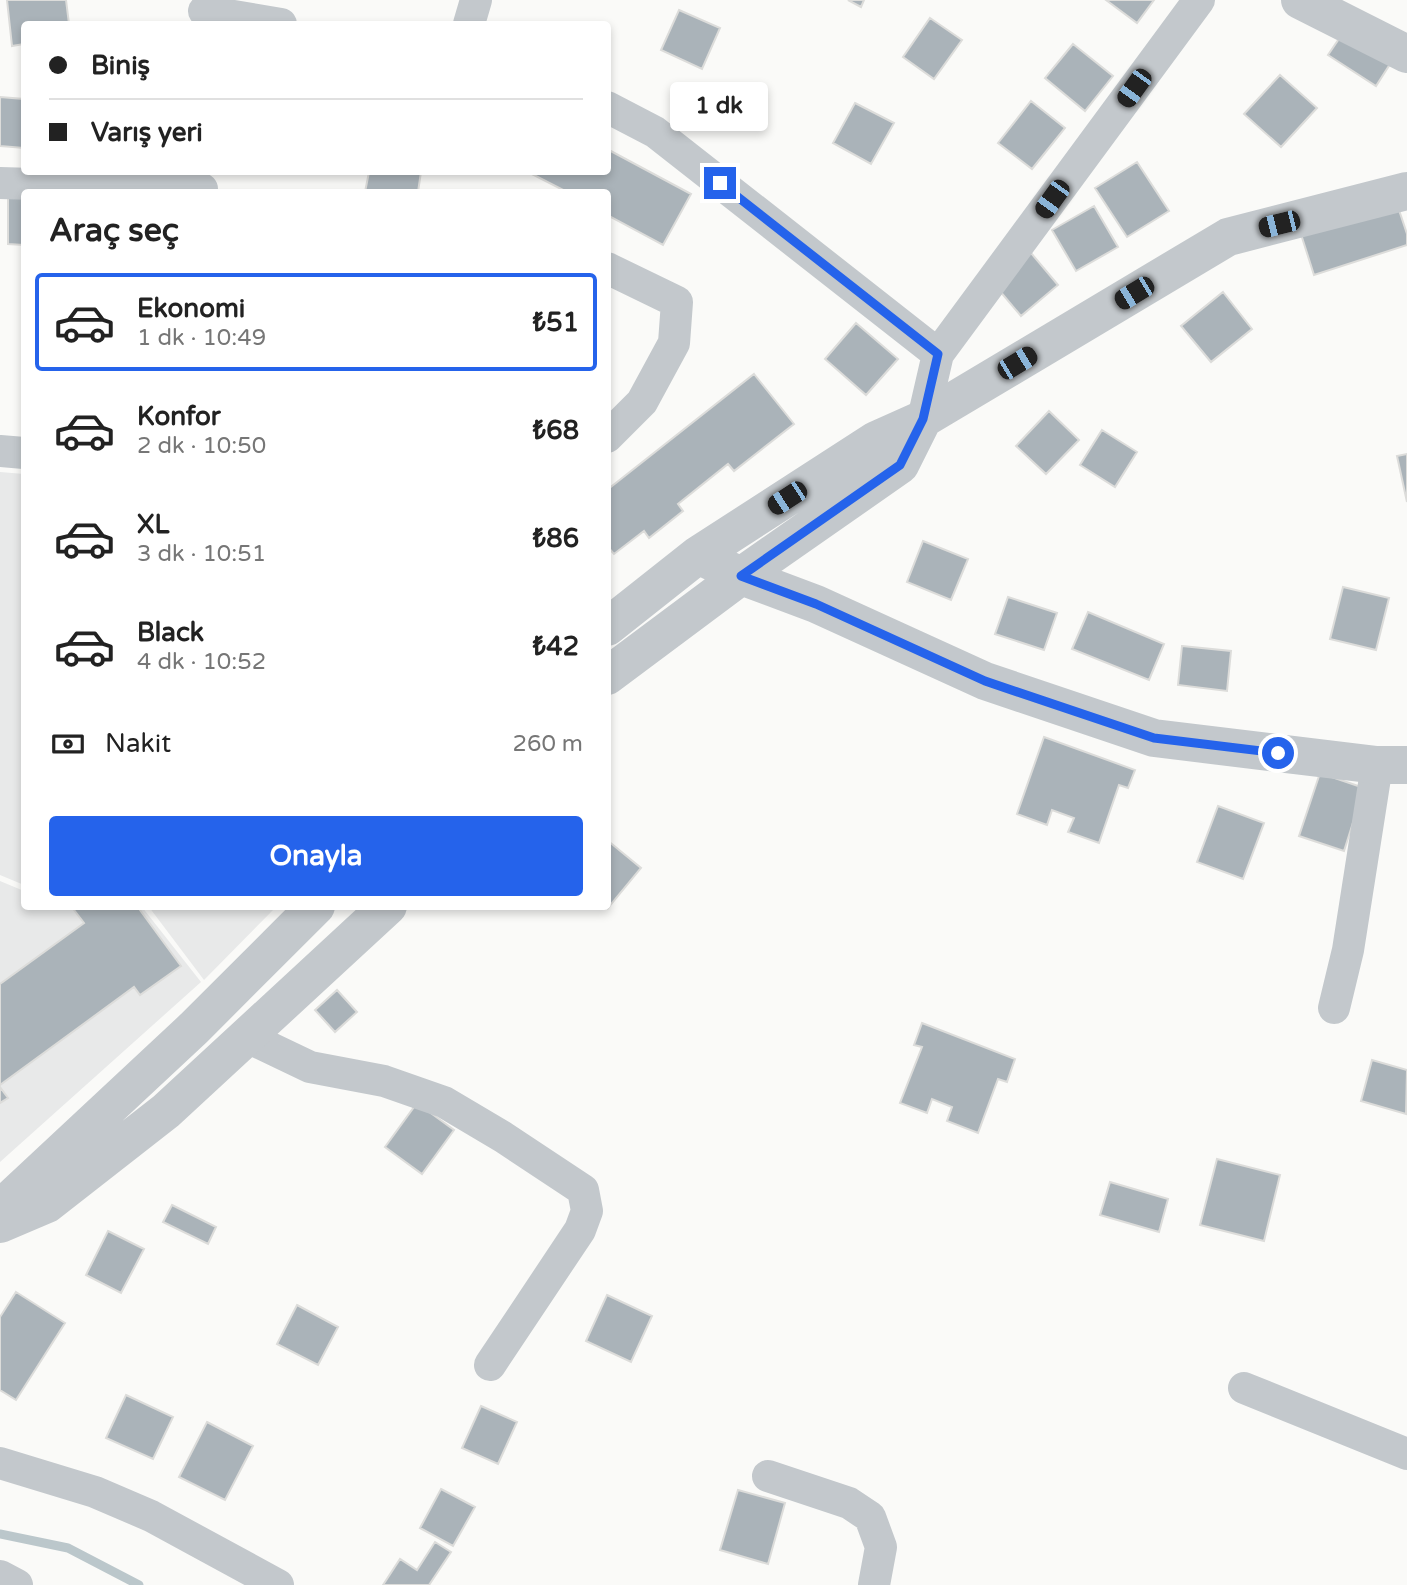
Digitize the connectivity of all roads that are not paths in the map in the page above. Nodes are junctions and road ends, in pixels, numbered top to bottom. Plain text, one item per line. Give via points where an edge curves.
1 (476, 0) edge
2 (1199, 0) edge
3 (1300, 0) edge
4 (202, 12) edge
5 (261, 21) edge
6 (469, 21) edge
7 (1407, 54) edge
8 (611, 109) edge
9 (0, 183) edge
10 (202, 184) edge
11 (64, 188) edge
12 (1407, 191) edge
13 (611, 270) edge
14 (938, 354) junction
15 (923, 419) junction
16 (611, 432) edge
17 (0, 451) edge
18 (21, 453) edge
19 (698, 555) junction
20 (741, 576) junction
21 (611, 624) edge
22 (611, 673) edge
23 (1392, 765) edge
24 (312, 910) edge
25 (384, 910) edge
26 (1334, 1008) dead end
27 (247, 1037) junction
28 (0, 1209) edge
29 (0, 1224) edge
30 (490, 1365) dead end
31 (1244, 1388) dead end
32 (1407, 1454) edge
33 (0, 1463) edge
34 (768, 1476) dead end
35 (0, 1576) edge
36 (17, 1585) edge
37 (278, 1585) edge
38 (874, 1585) edge

1 - 6 street
2 - 14 street
3 - 7 street
4 - 5 street
8 - 14 street via 655,132
9 - 11 street
10 - 11 street
12 - 15 street via 1228,237
13 - 16 street via 677,302 674,343 642,402
14 - 15 street
15 - 19 street via 876,440
15 - 20 street via 900,465
17 - 18 street
19 - 20 street
19 - 21 street
20 - 22 street
20 - 23 street via 816,604 985,681 1154,738
23 - 26 street
24 - 28 street via 194,1028
25 - 27 street
27 - 29 street via 166,1111 47,1204
27 - 30 street via 310,1066 384,1082 444,1102 583,1190 587,1211 580,1230
31 - 32 street
33 - 37 street via 140,1511
34 - 38 street via 849,1503 870,1517 881,1547
35 - 36 street

